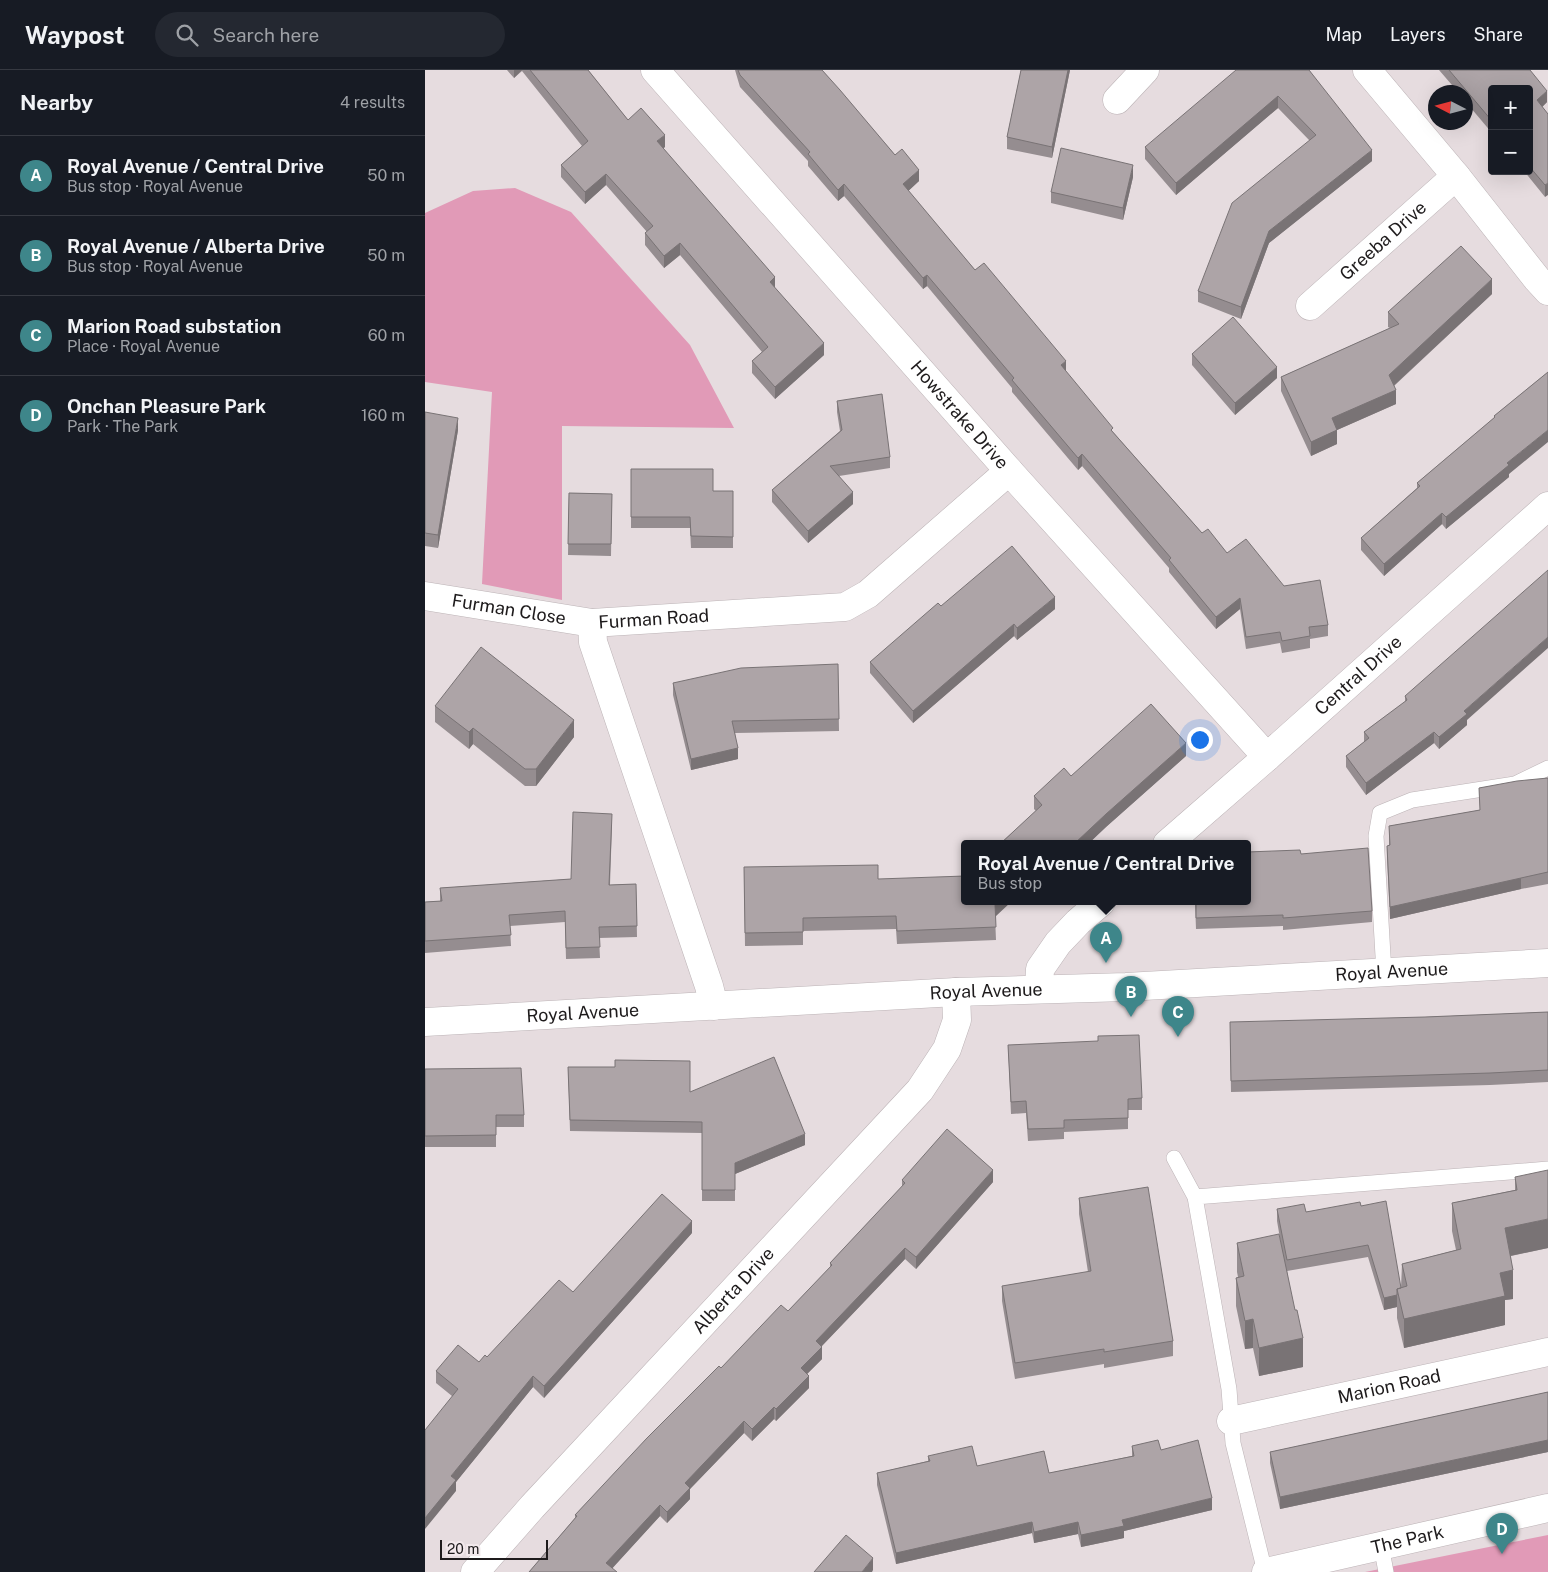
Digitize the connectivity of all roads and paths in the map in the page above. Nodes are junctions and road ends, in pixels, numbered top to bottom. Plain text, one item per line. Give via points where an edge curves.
1 (655, 70) edge
2 (1145, 70) edge
3 (1367, 70) edge
4 (1117, 100) dead end
5 (1456, 176) junction
6 (1548, 291) edge
7 (1310, 306) dead end
8 (1009, 471) junction
9 (1548, 506) edge
10 (425, 596) edge
11 (592, 623) junction
12 (1267, 758) junction
13 (1548, 768) edge
14 (1172, 840) edge
15 (1098, 905) edge
16 (1548, 963) edge
17 (1384, 973) junction
18 (1039, 989) junction
19 (956, 992) junction
20 (714, 1006) junction
21 (425, 1022) edge
22 (1175, 1158) dead end
23 (1548, 1169) edge
24 (1195, 1197) junction
25 (1548, 1352) edge
26 (1231, 1421) junction
27 (1548, 1508) edge
28 (1381, 1545) junction
29 (475, 1572) edge
30 (1266, 1572) edge
31 (1386, 1572) edge

1 - 8 street, Howstrake Drive
2 - 4 street
3 - 5 street
5 - 6 street
5 - 7 street, Greeba Drive
8 - 11 street, Furman Road via 868,594 845,607
8 - 12 street, Howstrake Drive
9 - 12 street, Central Drive
10 - 11 street, Furman Close
11 - 20 street, Furman Road via 593,642
12 - 14 street, Central Drive
13 - 17 lane via 1515,784 1412,800 1380,813 1376,836
15 - 18 street via 1058,943 1040,969
16 - 17 street, Royal Avenue
17 - 18 street, Royal Avenue
18 - 19 street, Royal Avenue
19 - 20 street, Royal Avenue
19 - 29 street, Alberta Drive via 957,1020 947,1048 920,1090
20 - 21 street, Royal Avenue
22 - 24 lane
23 - 24 lane
24 - 26 lane via 1229,1389
25 - 26 street, Marion Road
26 - 30 lane via 1233,1443
27 - 28 street, The Park
28 - 30 street, The Park
28 - 31 lane

